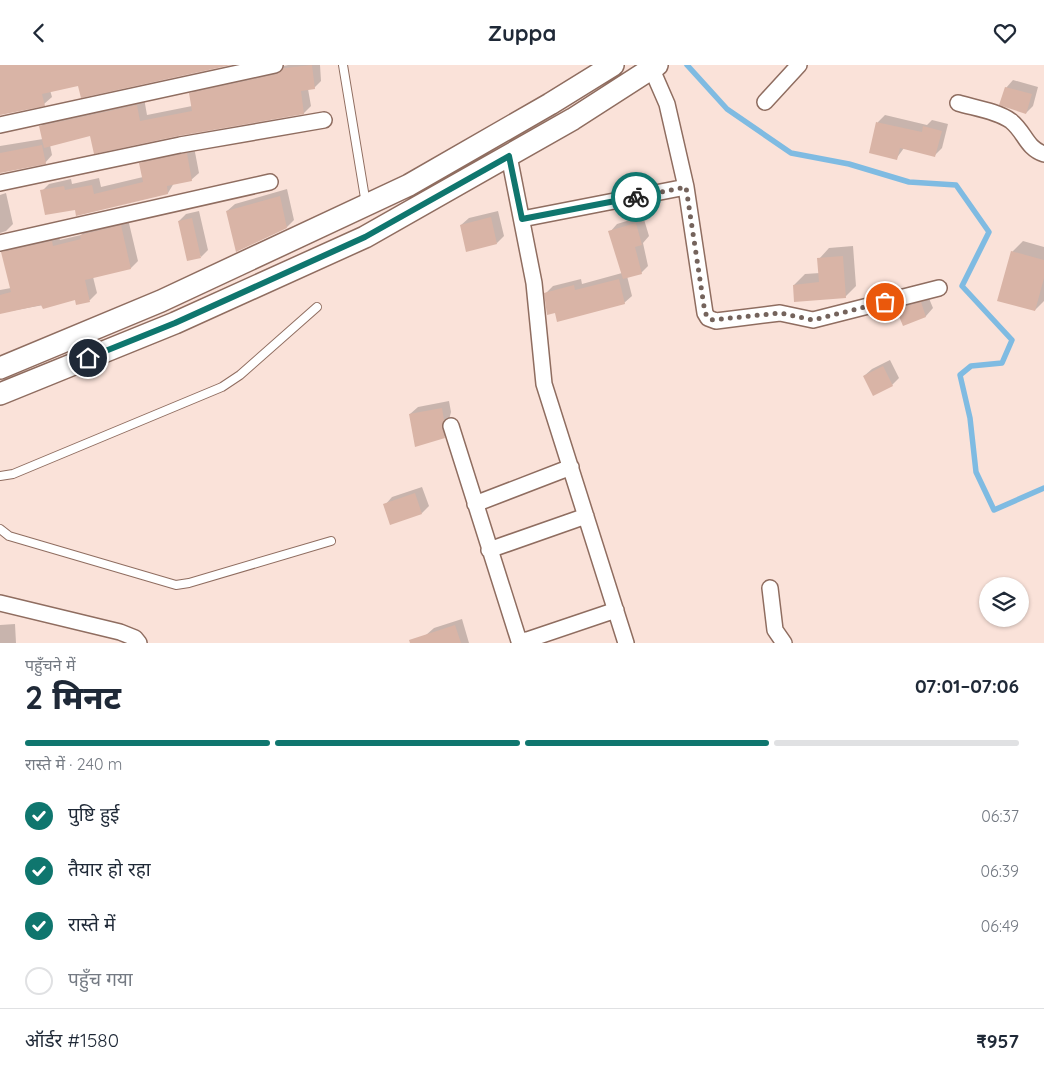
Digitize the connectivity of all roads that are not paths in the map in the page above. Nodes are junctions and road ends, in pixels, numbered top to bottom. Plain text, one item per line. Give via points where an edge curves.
1 (275, 65) edge
2 (343, 65) edge
3 (613, 65) edge
4 (799, 65) edge
5 (654, 66) edge
6 (765, 102) dead end
7 (958, 103) dead end
8 (324, 120) dead end
9 (0, 125) edge
10 (1044, 154) edge
11 (509, 156) junction
12 (270, 182) dead end
13 (0, 183) edge
14 (686, 187) junction
15 (367, 206) junction
16 (522, 219) junction
17 (0, 243) edge
18 (940, 288) dead end
19 (317, 307) dead end
20 (0, 368) edge
21 (0, 394) edge
22 (451, 426) dead end
23 (571, 467) junction
24 (0, 476) edge
25 (475, 504) junction
26 (586, 515) junction
27 (0, 529) edge
28 (331, 541) dead end
29 (489, 550) junction
30 (770, 588) dead end
31 (0, 603) edge
32 (616, 610) junction
33 (139, 643) edge
34 (626, 643) edge
35 (784, 643) edge

1 - 9 street
2 - 15 lane
3 - 15 main road via 409,185
4 - 6 street
5 - 11 main road
5 - 14 street via 667,104
7 - 10 street via 1008,120 1016,125 1028,145
8 - 13 street via 180,145
11 - 16 street
11 - 21 main road via 365,237 175,323
12 - 17 street
14 - 16 street
14 - 18 street via 705,313 711,320 780,313 813,320
15 - 20 main road via 161,301
16 - 23 street via 534,283 544,384
19 - 24 lane via 222,387 13,474
22 - 25 street
23 - 25 street
23 - 26 street
25 - 29 street
26 - 29 street
26 - 32 street
27 - 28 lane via 9,536 176,585
29 - 32 street via 519,641
30 - 35 street via 775,630
31 - 33 street via 120,632
32 - 34 street

